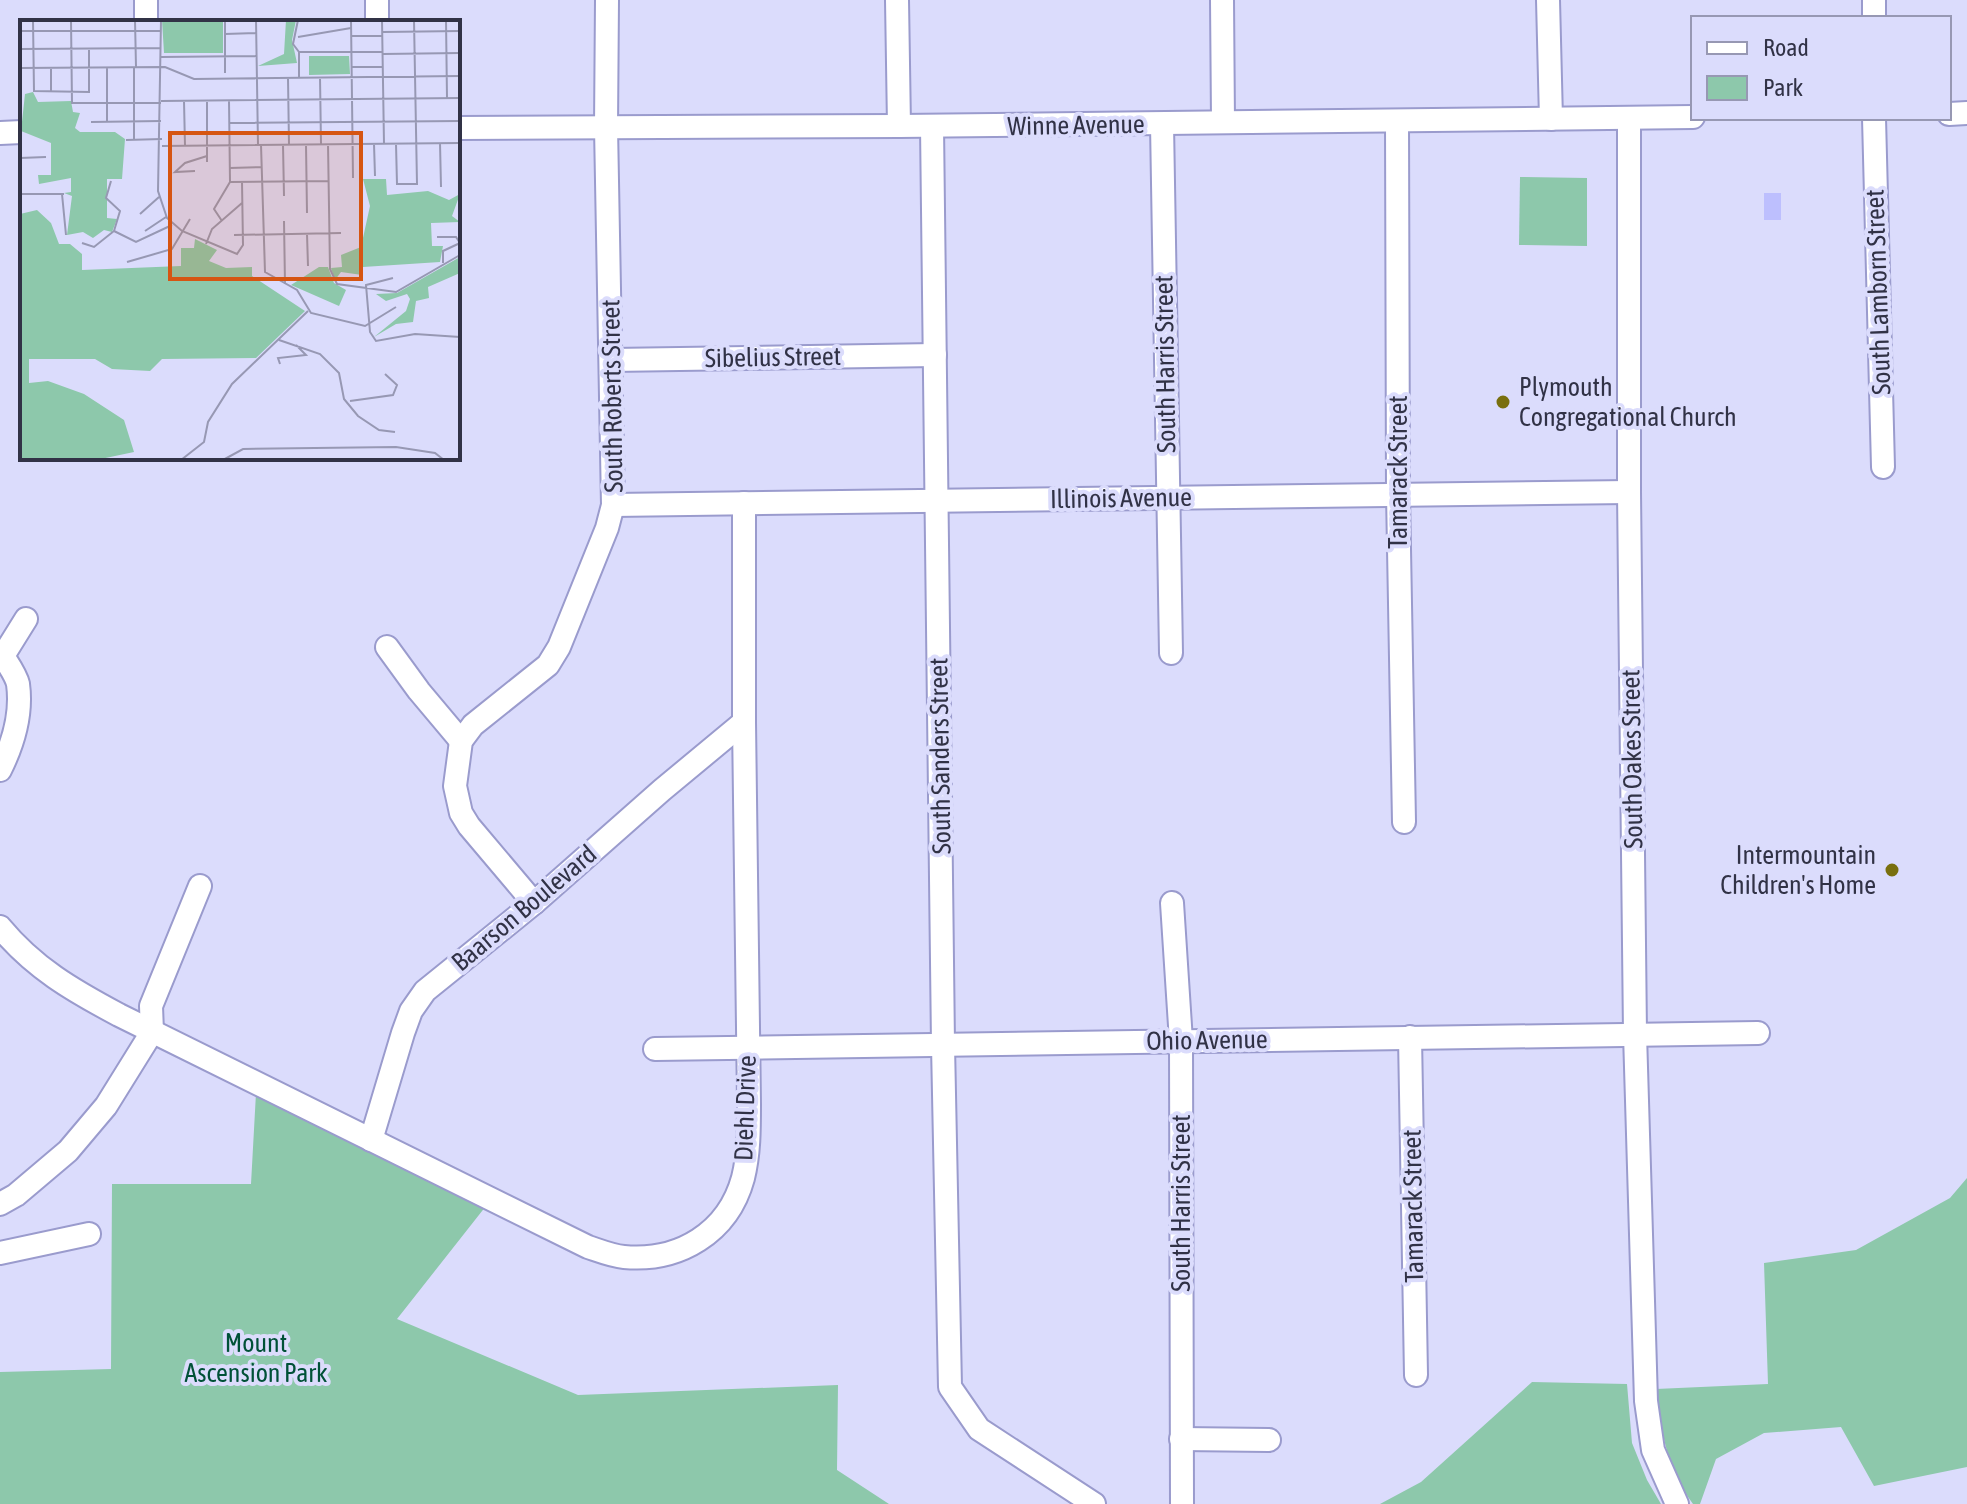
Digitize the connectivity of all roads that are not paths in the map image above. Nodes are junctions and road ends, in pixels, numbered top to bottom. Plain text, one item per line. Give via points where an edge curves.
1 (607, 0) edge
2 (897, 0) edge
3 (1222, 0) edge
4 (1548, 0) edge
5 (1691, 117) edge
6 (1629, 118) junction
7 (1551, 119) junction
8 (1874, 120) edge
9 (1223, 121) junction
10 (1397, 121) junction
11 (1162, 124) junction
12 (899, 126) junction
13 (932, 126) junction
14 (606, 127) junction
15 (460, 128) edge
16 (20, 132) edge
17 (0, 133) edge
18 (935, 355) junction
19 (612, 360) junction
20 (1883, 467) dead end
21 (1629, 492) junction
22 (1398, 494) junction
23 (1167, 497) junction
24 (936, 500) junction
25 (744, 503) junction
26 (613, 505) junction
27 (26, 619) dead end
28 (387, 647) dead end
29 (1171, 653) dead end
30 (744, 722) junction
31 (461, 741) junction
32 (0, 770) edge
33 (1404, 822) dead end
34 (200, 886) dead end
35 (534, 903) junction
36 (1172, 903) dead end
37 (5, 943) edge
38 (152, 1032) junction
39 (1758, 1033) dead end
40 (1635, 1034) junction
41 (1410, 1037) junction
42 (1181, 1041) junction
43 (943, 1045) junction
44 (747, 1048) junction
45 (655, 1049) dead end
46 (371, 1140) junction
47 (0, 1204) edge
48 (89, 1234) dead end
49 (0, 1253) edge
50 (1416, 1375) dead end
51 (1181, 1439) junction
52 (1269, 1440) dead end
53 (1094, 1504) edge
54 (1182, 1504) edge
55 (1677, 1504) edge

1 - 14 street, South Roberts Street
2 - 12 street
3 - 9 street
4 - 7 street
5 - 6 street, Winne Avenue
6 - 7 street, Winne Avenue
6 - 21 street, South Oakes Street
7 - 10 street, Winne Avenue
8 - 20 street, South Lamborn Street
9 - 10 street, Winne Avenue
9 - 11 street, Winne Avenue
10 - 22 street, Tamarack Street
11 - 13 street, Winne Avenue
11 - 23 street, South Harris Street
12 - 13 street, Winne Avenue
12 - 14 street, Winne Avenue
13 - 18 street, South Sanders Street
14 - 15 street, Winne Avenue
14 - 19 street, South Roberts Street
16 - 17 street
18 - 19 street, Sibelius Street
18 - 24 street, South Sanders Street
19 - 26 street, South Roberts Street
21 - 22 street, Illinois Avenue
21 - 40 street, South Oakes Street
22 - 23 street, Illinois Avenue
22 - 33 street, Tamarack Street
23 - 24 street, Illinois Avenue
23 - 29 street, South Harris Street
24 - 25 street, Illinois Avenue
24 - 43 street, South Sanders Street
25 - 26 street, Illinois Avenue
25 - 30 street, Diehl Drive
26 - 31 street, South Roberts Street via 548,665 473,725
27 - 32 street via 3,656 18,681 17,721
28 - 31 street
30 - 35 street, Baarson Boulevard
30 - 44 street, Diehl Drive
31 - 35 street via 455,786 461,813
34 - 38 street via 151,1006
35 - 46 street, Baarson Boulevard via 425,991 411,1011
36 - 42 street, South Harris Street
37 - 38 street, Diehl Drive via 75,992
38 - 46 street, Diehl Drive
38 - 47 street via 106,1106 68,1151
39 - 40 street, Ohio Avenue
40 - 41 street, Ohio Avenue
40 - 55 street, South Oakes Street via 1646,1401 1653,1450
41 - 42 street, Ohio Avenue
41 - 50 street, Tamarack Street
42 - 43 street, Ohio Avenue
42 - 51 street, South Harris Street
43 - 44 street, Ohio Avenue
43 - 53 street, South Sanders Street via 950,1387 979,1429
44 - 45 street, Ohio Avenue
44 - 46 street, Diehl Drive via 747,1154 732,1204 706,1236 660,1256 623,1257 588,1247
48 - 49 street
51 - 52 street
51 - 54 street, South Harris Street

